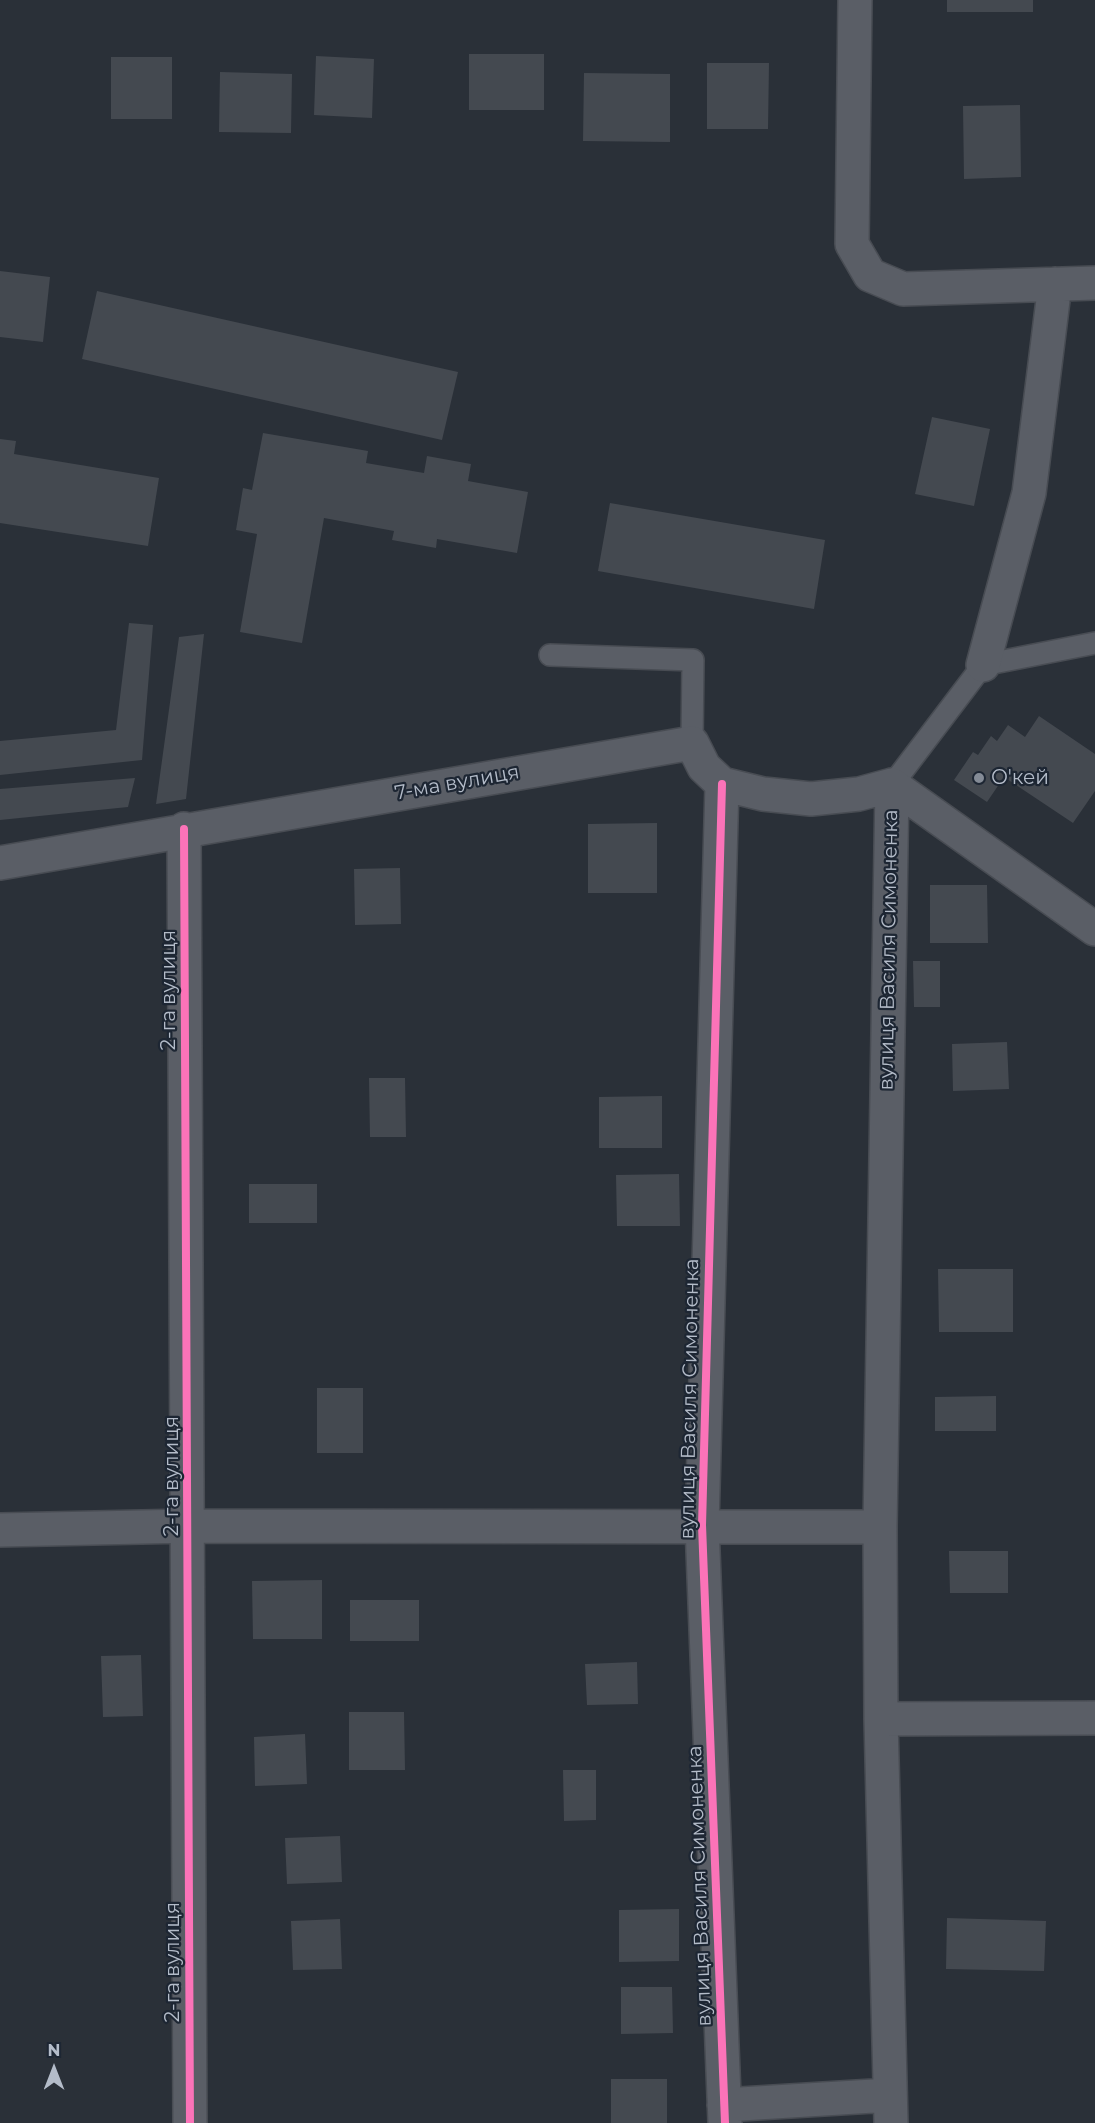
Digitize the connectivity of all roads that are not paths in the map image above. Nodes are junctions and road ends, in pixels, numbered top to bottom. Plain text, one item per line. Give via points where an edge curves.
1 (855, 0) edge
2 (1095, 282) edge
3 (1055, 284) junction
4 (1095, 643) edge
5 (550, 655) dead end
6 (983, 665) junction
7 (692, 743) junction
8 (722, 784) junction
9 (892, 785) junction
10 (184, 829) junction
11 (0, 863) edge
12 (1095, 929) edge
13 (702, 1525) junction
14 (189, 1526) junction
15 (880, 1527) junction
16 (0, 1530) edge
17 (1095, 1718) edge
18 (881, 1719) junction
19 (890, 2109) edge
20 (724, 2114) edge
21 (190, 2123) edge

1 - 3 street via 852,244 870,275 903,289
2 - 3 street
3 - 6 street via 1029,493
4 - 6 lane
5 - 7 lane via 693,660
6 - 9 lane
7 - 8 street via 704,767
7 - 10 street, 7-ма вулиця
8 - 9 street via 763,794 811,799 859,794
8 - 13 street, вулиця Василя Симоненка
9 - 12 street
9 - 15 street, вулиця Василя Симоненка
10 - 11 street, 7-ма вулиця
10 - 14 street, 2-га вулиця
13 - 14 street
13 - 15 street
13 - 20 street, вулиця Василя Симоненка
14 - 16 street
14 - 21 street, 2-га вулиця
15 - 18 street, вулиця Василя Симоненка
17 - 18 street
18 - 19 street, вулиця Василя Симоненка
19 - 20 street

